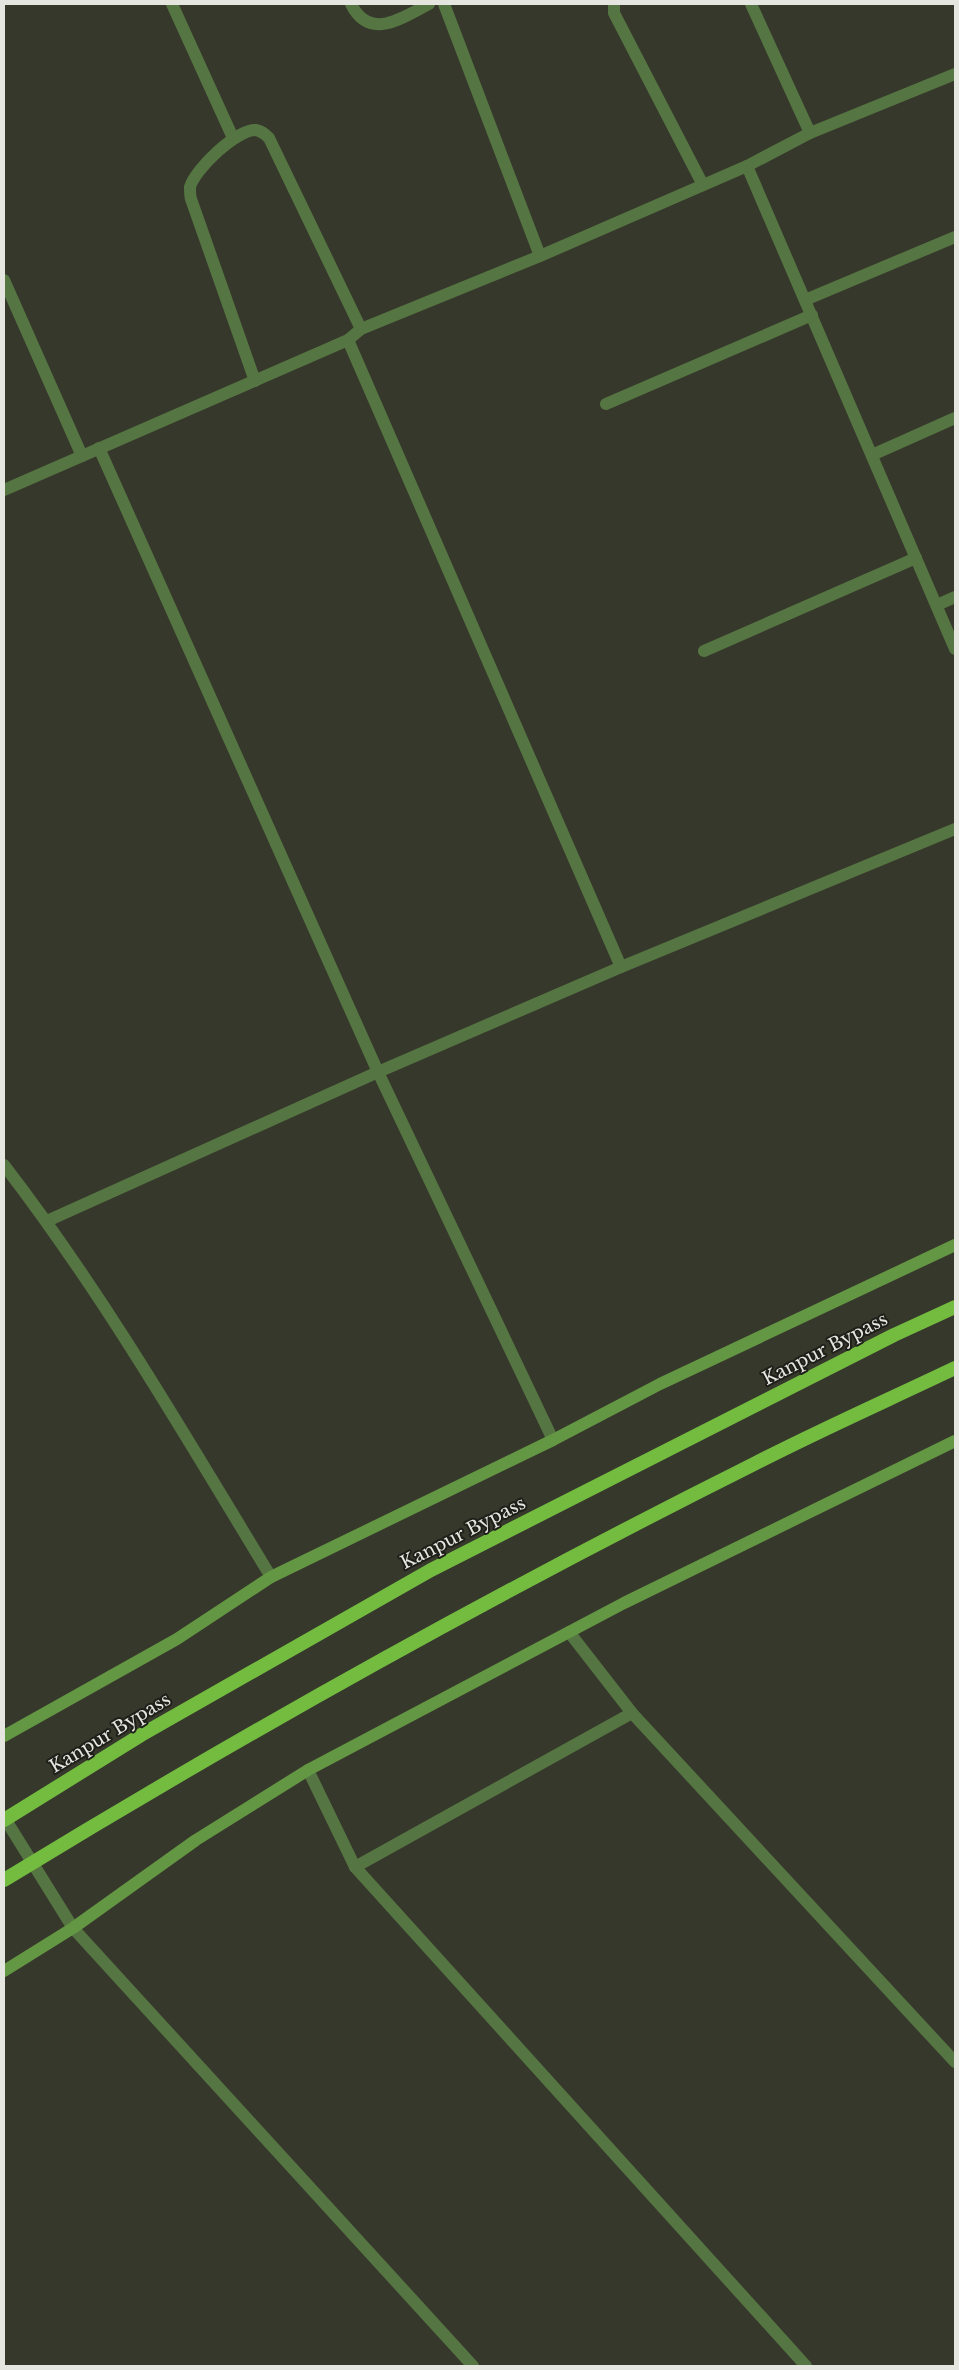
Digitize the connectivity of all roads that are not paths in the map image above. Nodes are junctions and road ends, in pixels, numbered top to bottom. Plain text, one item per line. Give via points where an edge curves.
1 (172, 4) edge
2 (351, 4) edge
3 (429, 4) edge
4 (444, 4) edge
5 (614, 4) edge
6 (751, 4) edge
7 (955, 74) edge
8 (810, 133) junction
9 (233, 138) junction
10 (748, 166) junction
11 (703, 185) junction
12 (955, 237) edge
13 (540, 256) junction
14 (4, 280) edge
15 (805, 300) junction
16 (812, 315) junction
17 (361, 329) junction
18 (348, 340) junction
19 (255, 381) junction
20 (606, 404) dead end
21 (955, 418) edge
22 (99, 448) junction
23 (872, 454) junction
24 (82, 456) junction
25 (4, 490) edge
26 (916, 558) junction
27 (955, 597) edge
28 (936, 605) junction
29 (955, 649) edge
30 (704, 650) dead end
31 (955, 829) edge
32 (621, 967) junction
33 (378, 1072) junction
34 (4, 1165) edge
35 (47, 1221) junction
36 (955, 1245) edge
37 (955, 1307) edge
38 (955, 1368) edge
39 (553, 1440) junction
40 (955, 1441) edge
41 (271, 1577) junction
42 (569, 1632) junction
43 (632, 1713) junction
44 (4, 1736) edge
45 (308, 1770) junction
46 (4, 1818) edge
47 (355, 1867) junction
48 (4, 1880) edge
49 (73, 1928) junction
50 (4, 1970) edge
51 (955, 2062) edge
52 (473, 2366) edge
53 (806, 2366) edge

1 - 9 street
2 - 3 street via 367,22 386,25
4 - 13 street
5 - 11 street via 614,13
6 - 8 street
7 - 8 street
8 - 10 street
9 - 17 street via 255,130 269,138
9 - 19 street via 198,173 190,188 190,199
10 - 11 street
10 - 15 street
11 - 13 street
12 - 15 street
13 - 17 street
14 - 24 street
15 - 16 street
16 - 20 street
16 - 23 street
17 - 18 street
18 - 19 street
18 - 32 street
19 - 22 street
21 - 23 street
22 - 24 street
22 - 33 street
23 - 26 street
24 - 25 street
26 - 28 street
26 - 30 street
27 - 28 street
28 - 29 street
31 - 32 street
32 - 33 street
33 - 35 street
33 - 39 street
34 - 35 street
35 - 41 street via 121,1330
36 - 39 main road via 660,1384
37 - 46 highway, Kanpur Bypass, bridge via 431,1570 141,1735
38 - 48 highway, bridge via 755,1463 445,1625 164,1782
39 - 41 main road
40 - 42 main road
41 - 44 main road via 176,1639
42 - 43 street
42 - 45 main road
43 - 47 street
43 - 51 street
45 - 47 street
45 - 49 main road via 196,1840
46 - 49 street
47 - 53 street
49 - 50 main road
49 - 52 street

